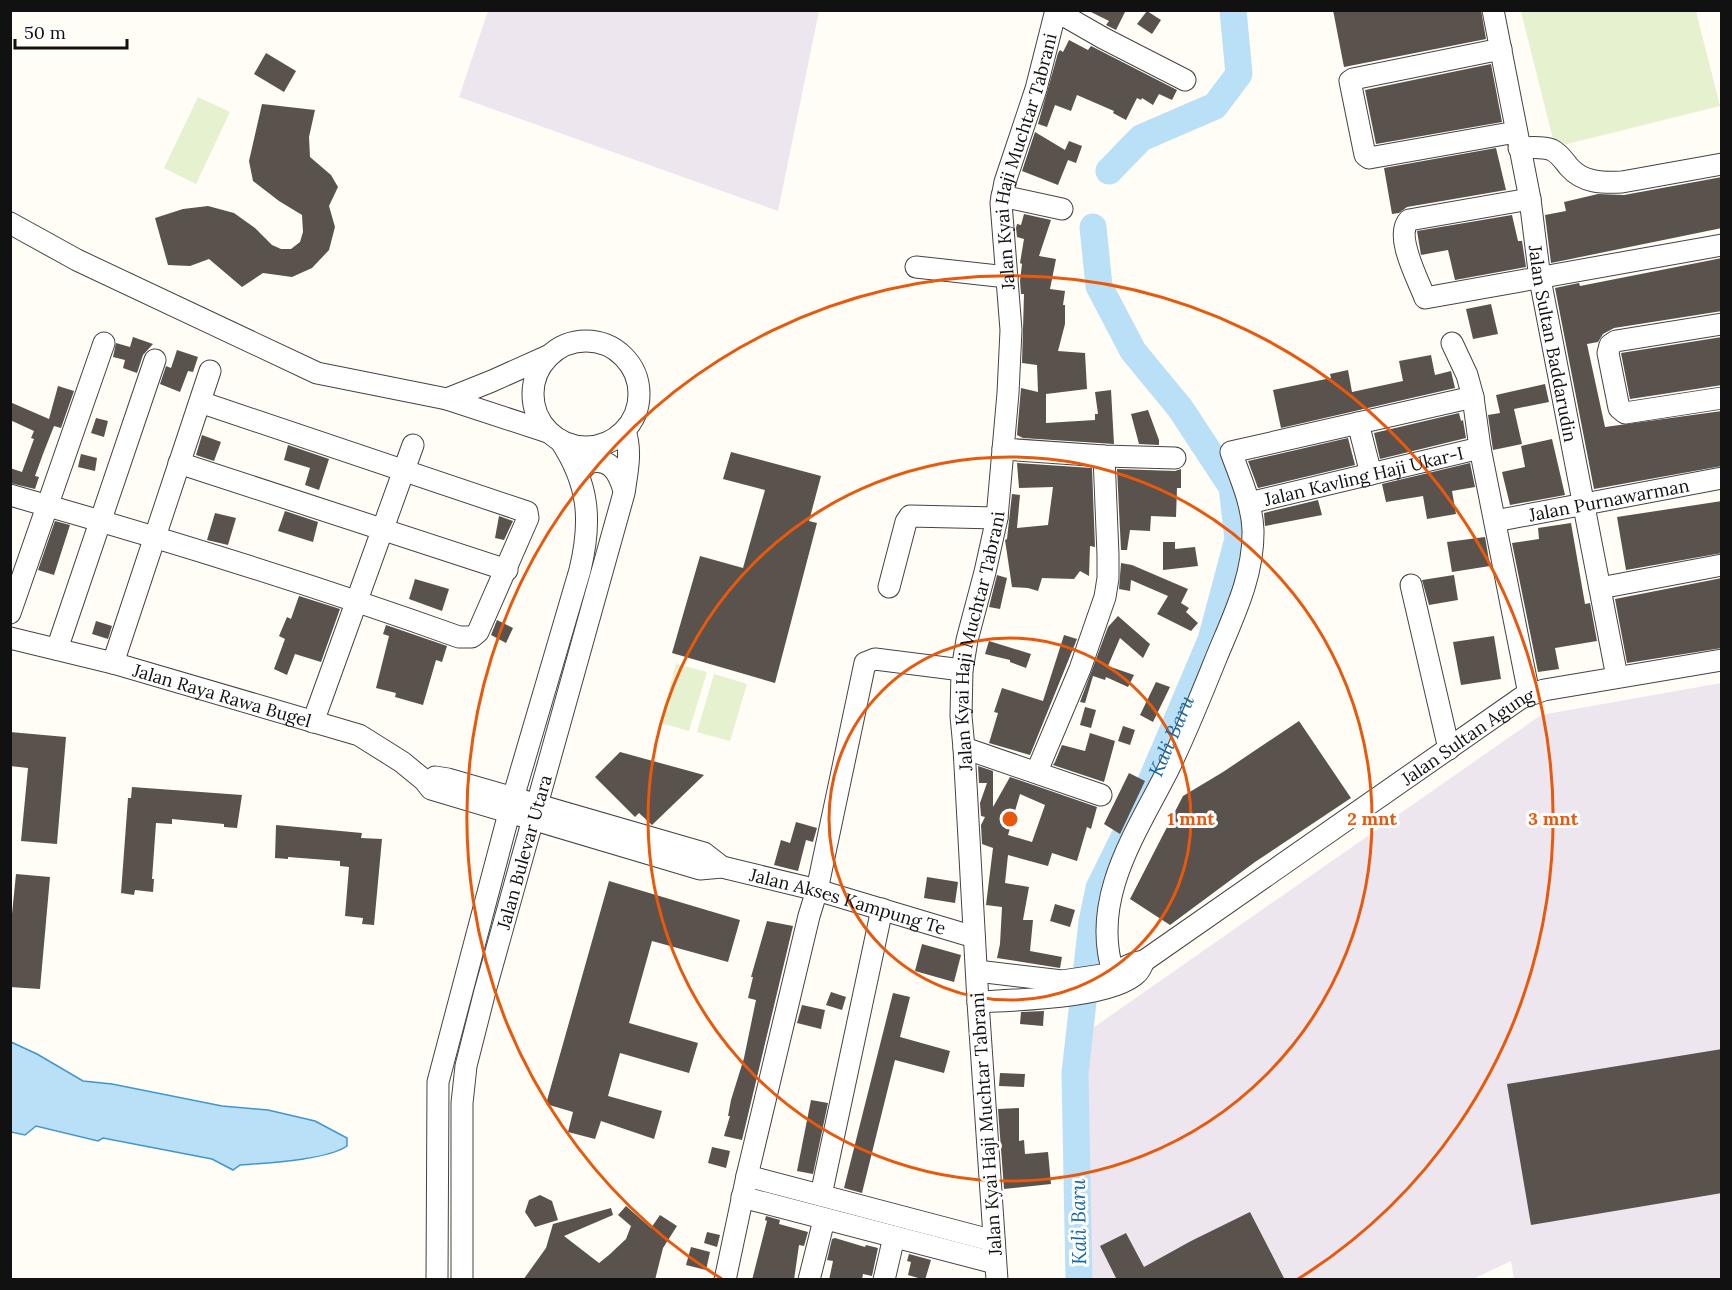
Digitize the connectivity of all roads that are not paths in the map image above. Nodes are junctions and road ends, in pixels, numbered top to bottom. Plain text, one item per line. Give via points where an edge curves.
1 (1494, 10) edge
2 (1056, 11) edge
3 (1501, 49) junction
4 (1185, 80) dead end
5 (1517, 140) junction
6 (1722, 164) edge
7 (1002, 196) junction
8 (1530, 200) junction
9 (1062, 209) dead end
10 (10, 223) edge
11 (1722, 245) edge
12 (916, 267) dead end
13 (1007, 277) junction
14 (1540, 279) junction
15 (1722, 324) edge
16 (104, 343) dead end
17 (1452, 343) dead end
18 (550, 355) junction
19 (155, 360) dead end
20 (210, 371) dead end
21 (1473, 397) junction
22 (1722, 398) edge
23 (447, 399) junction
24 (200, 402) junction
25 (1358, 423) junction
26 (625, 431) junction
27 (554, 436) junction
28 (413, 445) dead end
29 (1480, 448) junction
30 (1003, 449) junction
31 (1104, 456) junction
32 (1174, 458) dead end
33 (179, 463) junction
34 (403, 471) junction
35 (579, 474) junction
36 (1371, 474) junction
37 (1722, 478) edge
38 (624, 493) junction
39 (10, 495) edge
40 (1249, 502) junction
41 (1584, 504) junction
42 (46, 505) junction
43 (997, 518) junction
44 (100, 520) junction
45 (1495, 521) junction
46 (382, 530) junction
47 (154, 536) junction
48 (1722, 565) edge
49 (507, 570) junction
50 (1411, 585) dead end
51 (889, 587) dead end
52 (1600, 588) junction
53 (357, 600) junction
54 (10, 613) edge
55 (10, 638) edge
56 (57, 650) junction
57 (1722, 660) edge
58 (112, 663) junction
59 (962, 670) junction
60 (1617, 677) junction
61 (1529, 694) junction
62 (313, 722) junction
63 (964, 748) junction
64 (1449, 749) junction
65 (1036, 771) junction
66 (1101, 795) dead end
67 (511, 806) junction
68 (536, 812) junction
69 (817, 890) junction
70 (882, 909) junction
71 (974, 937) junction
72 (977, 971) junction
73 (1112, 977) junction
74 (1064, 989) junction
75 (978, 1002) junction
76 (747, 1176) junction
77 (821, 1195) junction
78 (742, 1197) junction
79 (824, 1220) junction
80 (894, 1237) junction
81 (994, 1241) junction
82 (996, 1271) edge
83 (437, 1280) edge
84 (462, 1280) edge
85 (725, 1280) edge
86 (809, 1280) edge
87 (884, 1280) edge

1 - 3 street, Jalan Sultan Baddarudin
2 - 4 street
2 - 7 street, Jalan Kyai Haji Muchtar Tabrani
3 - 5 street, Jalan Sultan Baddarudin
3 - 5 street via 1350,81 1365,155 1369,158
5 - 6 street via 1552,150 1586,179 1607,183
5 - 8 street, Jalan Sultan Baddarudin
7 - 9 street
7 - 13 street, Jalan Kyai Haji Muchtar Tabrani
8 - 14 street, Jalan Sultan Baddarudin
8 - 14 street via 1414,218 1404,227 1403,240 1425,298
10 - 23 street via 77,260 317,373
11 - 14 street
12 - 13 street
13 - 30 street, Jalan Kyai Haji Muchtar Tabrani via 1011,342
14 - 41 street, Jalan Sultan Baddarudin
15 - 22 street via 1616,341 1608,353 1622,412
16 - 42 street
17 - 21 street
18 - 23 street
18 - 26 street via 570,343 594,341 625,357 640,388 637,411
18 - 27 street via 536,375 533,393 536,411
19 - 44 street
20 - 24 street
21 - 25 street
21 - 29 street
23 - 27 street
24 - 33 street
24 - 34 street
25 - 36 street
25 - 40 street via 1231,452
26 - 27 street via 611,442 594,447 576,446
26 - 38 street, Jalan Bulevar Utara via 629,454
27 - 35 street, Jalan Bulevar Utara
28 - 34 street
29 - 36 street, Jalan Kavling Haji Ukar-I
29 - 45 street
30 - 31 street
30 - 43 street, Jalan Kyai Haji Muchtar Tabrani
31 - 32 street
31 - 65 street via 1107,586 1080,669
33 - 46 street
33 - 47 street
34 - 46 street
34 - 49 street via 527,512
35 - 38 street via 588,463 610,464
35 - 67 street, Jalan Bulevar Utara via 587,511 584,554
36 - 40 street, Jalan Kavling Haji Ukar-I
37 - 41 street, Jalan Purnawarman
38 - 68 street, Jalan Bulevar Utara
39 - 42 street
40 - 73 street via 1253,529 1245,585 1205,688 1112,887 1107,951
41 - 45 street, Jalan Purnawarman
41 - 52 street, Jalan Sultan Baddarudin
42 - 44 street
42 - 54 street
43 - 51 street via 911,515
43 - 59 street, Jalan Kyai Haji Muchtar Tabrani
44 - 47 street
44 - 56 street
45 - 61 street
46 - 49 street
46 - 53 street
47 - 53 street
47 - 58 street
48 - 52 street
49 - 53 street via 478,632 470,638
50 - 64 street
52 - 60 street, Jalan Sultan Baddarudin
53 - 62 street
55 - 56 street, Jalan Raya Rawa Bugel
56 - 58 street, Jalan Raya Rawa Bugel
57 - 60 street, Jalan Sultan Agung
58 - 62 street, Jalan Raya Rawa Bugel
59 - 63 street, Jalan Kyai Haji Muchtar Tabrani
59 - 69 street via 876,659 865,663
60 - 61 street, Jalan Sultan Agung
61 - 64 street, Jalan Sultan Agung
62 - 67 street, Jalan Raya Rawa Bugel via 368,740 431,789
63 - 65 street
63 - 71 street, Jalan Kyai Haji Muchtar Tabrani
64 - 73 street, Jalan Sultan Agung via 1151,957
65 - 66 street
67 - 68 street, Jalan Raya Rawa Bugel
67 - 83 street, Jalan Bulevar Utara via 438,1082
68 - 69 street, Jalan Akses Kampung Te via 700,869 722,867
68 - 84 street, Jalan Bulevar Utara via 464,1075
69 - 70 street, Jalan Akses Kampung Te
69 - 76 street
70 - 71 street, Jalan Akses Kampung Te
70 - 77 street
71 - 72 street, Jalan Kyai Haji Muchtar Tabrani
72 - 74 street
72 - 75 street, Jalan Kyai Haji Muchtar Tabrani
73 - 74 street, Jalan Sultan Agung
74 - 75 street
75 - 81 street, Jalan Kyai Haji Muchtar Tabrani
76 - 77 street
76 - 78 street
77 - 81 street
78 - 79 street
78 - 85 street
79 - 80 street
79 - 86 street
80 - 82 street
80 - 87 street
81 - 82 street, Jalan Kyai Haji Muchtar Tabrani

